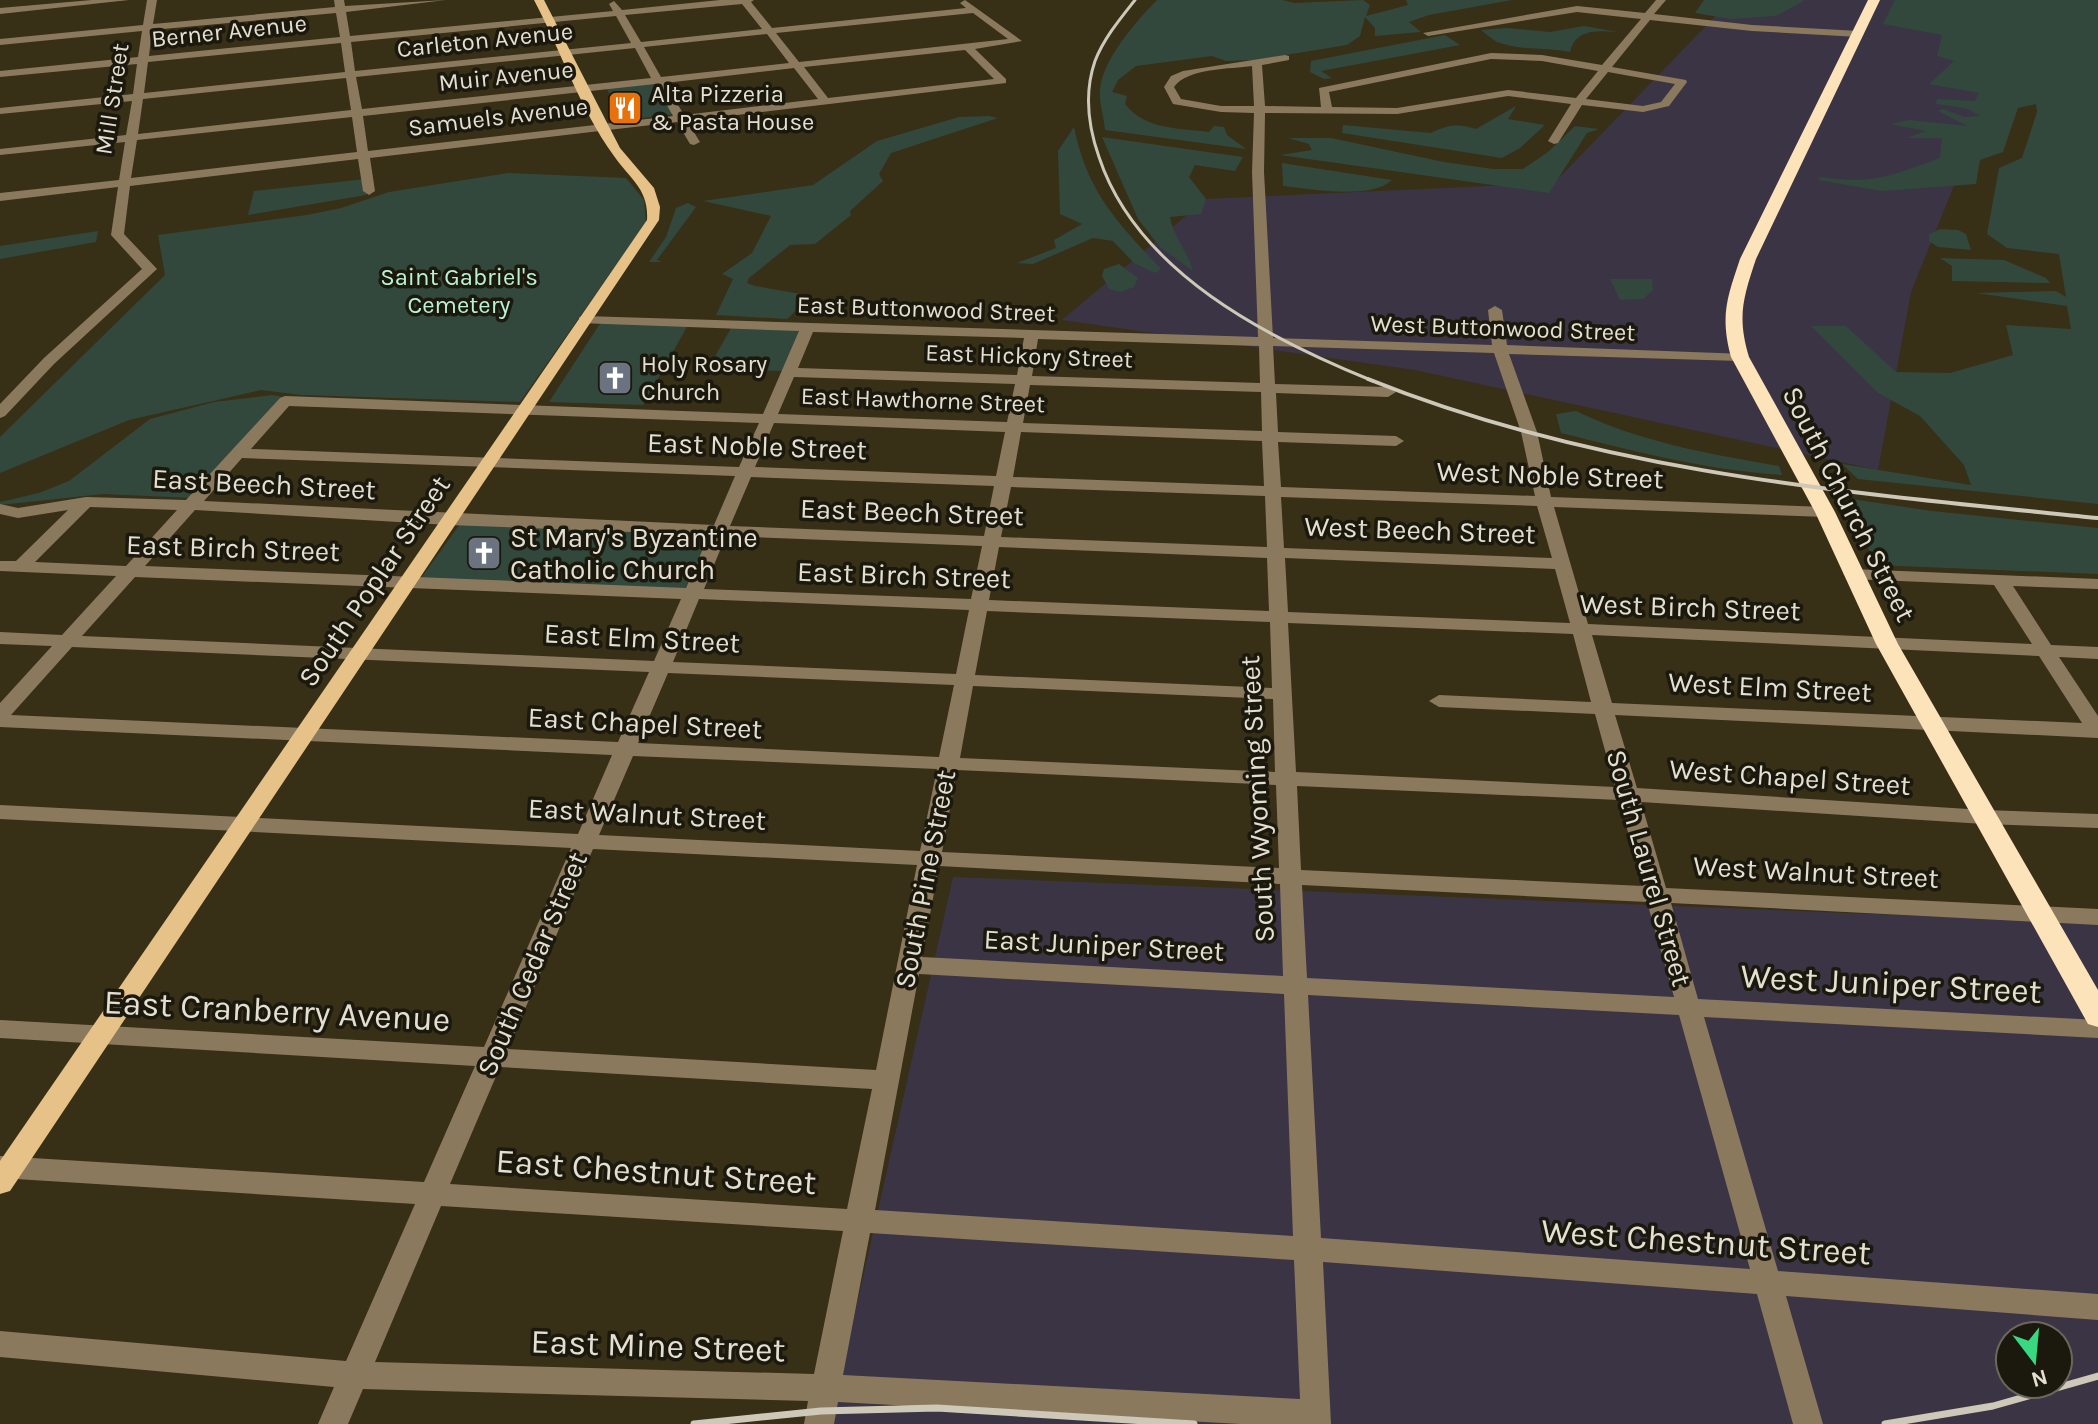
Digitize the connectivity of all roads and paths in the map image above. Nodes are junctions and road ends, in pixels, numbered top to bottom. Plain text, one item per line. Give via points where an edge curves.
1 (124, 0) edge
2 (152, 0) edge
3 (441, 0) edge
4 (539, 0) edge
5 (612, 0) edge
6 (745, 0) edge
7 (960, 0) edge
8 (1661, 0) edge
9 (1874, 0) edge
10 (340, 5) edge
11 (974, 10) junction
12 (0, 11) edge
13 (619, 13) junction
14 (1647, 15) junction
15 (550, 20) junction
16 (148, 27) junction
17 (769, 31) junction
18 (1428, 33) dead end
19 (1859, 34) junction
20 (345, 40) junction
21 (0, 42) edge
22 (638, 45) junction
23 (967, 46) junction
24 (566, 52) junction
25 (1285, 58) dead end
26 (143, 60) junction
27 (1257, 62) junction
28 (796, 65) junction
29 (1605, 69) junction
30 (0, 74) edge
31 (351, 74) junction
32 (658, 80) junction
33 (585, 88) junction
34 (137, 96) junction
35 (826, 102) junction
36 (1578, 102) junction
37 (1260, 110) junction
38 (0, 111) edge
39 (1328, 112) junction
40 (358, 113) junction
41 (680, 118) junction
42 (604, 127) junction
43 (131, 138) junction
44 (1554, 141) dead end
45 (694, 142) dead end
46 (0, 152) edge
47 (364, 155) junction
48 (124, 183) junction
49 (369, 191) dead end
50 (0, 197) edge
51 (1495, 310) dead end
52 (584, 320) junction
53 (808, 327) junction
54 (1032, 335) junction
55 (1266, 342) junction
56 (1500, 350) junction
57 (1740, 357) junction
58 (788, 372) junction
59 (1023, 380) junction
60 (1268, 388) junction
61 (1388, 392) dead end
62 (524, 410) junction
63 (0, 413) edge
64 (768, 419) junction
65 (1014, 427) junction
66 (1270, 436) junction
67 (1396, 441) dead end
68 (239, 453) junction
69 (488, 462) junction
70 (745, 471) junction
71 (1003, 481) junction
72 (1273, 491) junction
73 (1544, 501) junction
74 (86, 502) junction
75 (192, 505) junction
76 (0, 509) edge
77 (1825, 512) junction
78 (449, 520) junction
79 (720, 531) junction
80 (991, 541) junction
81 (1276, 552) junction
82 (1561, 564) junction
83 (0, 566) edge
84 (20, 567) junction
85 (131, 571) junction
86 (1852, 574) junction
87 (2000, 580) junction
88 (406, 583) junction
89 (2098, 584) edge
90 (692, 595) junction
91 (978, 606) junction
92 (1279, 619) junction
93 (1581, 631) junction
94 (0, 638) edge
95 (67, 641) junction
96 (1887, 644) junction
97 (2046, 651) junction
98 (2098, 653) edge
99 (359, 654) junction
100 (661, 667) junction
101 (964, 680) junction
102 (1283, 694) junction
103 (1439, 701) dead end
104 (1603, 709) junction
105 (0, 718) edge
106 (1930, 723) junction
107 (2098, 731) edge
108 (303, 735) junction
109 (625, 750) junction
110 (947, 765) junction
111 (1287, 781) junction
112 (1628, 794) junction
113 (0, 812) edge
114 (1984, 817) junction
115 (2098, 821) edge
116 (243, 824) junction
117 (585, 841) junction
118 (929, 858) junction
119 (1291, 876) junction
120 (1656, 894) junction
121 (2041, 914) junction
122 (2098, 917) edge
123 (908, 965) junction
124 (1296, 986) junction
125 (1688, 1007) junction
126 (2098, 1016) edge
127 (0, 1029) edge
128 (2098, 1029) edge
129 (100, 1035) junction
130 (492, 1057) junction
131 (885, 1080) junction
132 (3, 1173) edge
133 (433, 1194) junction
134 (858, 1220) junction
135 (1308, 1249) junction
136 (1768, 1283) junction
137 (2098, 1307) edge
138 (0, 1344) edge
139 (354, 1375) junction
140 (825, 1388) junction
141 (1316, 1419) edge
142 (333, 1424) edge
143 (819, 1424) edge
144 (1808, 1424) edge

1 - 12 street
2 - 16 street, Mill Street
3 - 10 street
4 - 15 main road, South Poplar Street
5 - 13 street
6 - 13 street, Berner Avenue
6 - 17 street
7 - 11 street
8 - 14 street
9 - 19 highway, South Church Street
10 - 16 street
10 - 20 street
11 - 17 street, Carleton Avenue
11 - 23 street, Muir Avenue via 1017,41
13 - 15 street, Berner Avenue
13 - 22 street
14 - 18 street via 1577,9
14 - 19 street
14 - 29 street
15 - 20 street, Berner Avenue
15 - 24 main road, South Poplar Street
16 - 21 street
16 - 26 street, Mill Street
17 - 22 street, Carleton Avenue
17 - 28 street
19 - 57 highway, South Church Street via 1748,259 1733,304
20 - 26 street, Berner Avenue
20 - 31 street
22 - 24 street, Carleton Avenue
22 - 32 street
23 - 28 street, Muir Avenue
23 - 35 street, Samuels Avenue via 1002,81
24 - 31 street, Carleton Avenue
24 - 33 main road, South Poplar Street
25 - 27 street
26 - 30 street, Berner Avenue
26 - 34 street, Mill Street
27 - 37 street, South Wyoming Street
27 - 37 street via 1187,73 1169,87 1184,105
28 - 32 street, Muir Avenue
28 - 35 street
29 - 36 street
29 - 36 street via 1682,82 1665,104 1643,109
29 - 39 street via 1491,56 1323,90
31 - 34 street, Carleton Avenue
31 - 40 street
32 - 33 street, Muir Avenue
32 - 41 street
33 - 40 street, Muir Avenue
33 - 42 main road, South Poplar Street
34 - 38 street, Carleton Avenue
34 - 43 street, Mill Street
35 - 41 street, Samuels Avenue
36 - 39 street via 1508,93 1397,111
36 - 44 street
37 - 39 street
37 - 55 street, South Wyoming Street
40 - 43 street, Muir Avenue
40 - 47 street
41 - 42 street, Samuels Avenue
41 - 45 street
42 - 47 street, Samuels Avenue
42 - 52 main road, South Poplar Street via 656,205 653,220
43 - 46 street, Muir Avenue
43 - 48 street, Mill Street
47 - 48 street, Samuels Avenue
47 - 49 street
48 - 50 street, Samuels Avenue
48 - 63 street, Mill Street via 117,235 150,269
51 - 56 street, South Laurel Street
52 - 53 street, East Buttonwood Street
52 - 62 main road, South Poplar Street
53 - 54 street, East Buttonwood Street
53 - 58 street, South Cedar Street
54 - 55 street, East Buttonwood Street
54 - 59 street, South Pine Street
55 - 56 street, West Buttonwood Street
55 - 60 street, South Wyoming Street
56 - 57 street, West Buttonwood Street
56 - 73 street, South Laurel Street via 1529,432
57 - 77 highway, South Church Street
58 - 59 street, East Hickory Street
58 - 64 street, South Cedar Street
59 - 60 street, East Hickory Street
59 - 65 street, South Pine Street
60 - 61 street, East Hickory Street
60 - 66 street, South Wyoming Street
62 - 64 street, East Hawthorne Street
62 - 68 street, East Hawthorne Street via 285,401
62 - 69 main road, South Poplar Street
64 - 65 street, East Hawthorne Street
64 - 70 street, South Cedar Street
65 - 66 street, East Hawthorne Street
65 - 71 street, South Pine Street
66 - 67 street, East Hawthorne Street
66 - 72 street, South Wyoming Street
68 - 69 street, East Noble Street
68 - 75 street
69 - 70 street, East Noble Street
69 - 78 main road, South Poplar Street
70 - 71 street, East Noble Street
70 - 79 street, South Cedar Street
71 - 72 street, East Noble Street
71 - 80 street, South Pine Street
72 - 73 street, West Noble Street
72 - 81 street, South Wyoming Street
73 - 77 street, West Noble Street
73 - 82 street, South Laurel Street
74 - 75 street, East Beech Street
74 - 76 street, East Beech Street via 18,513
74 - 84 street
75 - 78 street, East Beech Street
75 - 85 street
77 - 86 highway, South Church Street
78 - 79 street, East Beech Street
78 - 88 main road, South Poplar Street
79 - 80 street, East Beech Street
79 - 90 street, South Cedar Street
80 - 81 street, East Beech Street
80 - 91 street, South Pine Street
81 - 82 street, West Beech Street
81 - 92 street, South Wyoming Street
82 - 93 street, South Laurel Street
83 - 84 street, East Birch Street
84 - 85 street, East Birch Street
85 - 88 street, East Birch Street
85 - 95 street
86 - 87 street
86 - 96 highway, South Church Street
87 - 89 street
87 - 97 street
88 - 90 street, East Birch Street
88 - 99 main road, South Poplar Street
90 - 91 street, East Birch Street
90 - 100 street, South Cedar Street
91 - 92 street, East Birch Street
91 - 101 street, South Pine Street
92 - 93 street, West Birch Street
92 - 102 street, South Wyoming Street
93 - 96 street, West Birch Street
93 - 104 street, South Laurel Street
94 - 95 street, East Elm Street
95 - 99 street, East Elm Street
95 - 105 street
96 - 97 street, West Birch Street
96 - 106 highway, South Church Street
97 - 98 street, West Birch Street
97 - 107 street
99 - 100 street, East Elm Street
99 - 108 main road, South Poplar Street
100 - 101 street, East Elm Street
100 - 109 street, South Cedar Street
101 - 102 street, East Elm Street
101 - 110 street, South Pine Street
102 - 111 street, South Wyoming Street
103 - 104 street, West Elm Street
104 - 106 street, West Elm Street
104 - 112 street, South Laurel Street
105 - 108 street, East Chapel Street
106 - 107 street, West Elm Street
106 - 114 highway, South Church Street
108 - 109 street, East Chapel Street
108 - 116 main road, South Poplar Street
109 - 110 street, East Chapel Street
109 - 117 street, South Cedar Street
110 - 111 street, East Chapel Street
110 - 118 street, South Pine Street
111 - 112 street, West Chapel Street
111 - 119 street, South Wyoming Street
112 - 114 street, West Chapel Street
112 - 120 street, South Laurel Street
113 - 116 street, East Walnut Street
114 - 115 street, West Chapel Street
114 - 121 highway, South Church Street
116 - 117 street, East Walnut Street
116 - 129 main road, South Poplar Street
117 - 118 street, East Walnut Street
117 - 130 street, South Cedar Street
118 - 119 street, East Walnut Street
118 - 123 street, South Pine Street
119 - 120 street, West Walnut Street
119 - 124 street, South Wyoming Street
120 - 121 street, West Walnut Street
120 - 125 street, South Laurel Street
121 - 122 street, West Walnut Street
121 - 126 highway, South Church Street
123 - 124 street, East Juniper Street
123 - 131 street, South Pine Street
124 - 125 street, West Juniper Street
124 - 135 street, South Wyoming Street
125 - 128 street, West Juniper Street
125 - 136 street, South Laurel Street
127 - 129 street, East Cranberry Avenue
129 - 130 street, East Cranberry Avenue
129 - 132 main road, South Poplar Street
130 - 131 street, East Cranberry Avenue
130 - 133 street, South Cedar Street
131 - 134 street, South Pine Street
132 - 133 street, East Chestnut Street
133 - 134 street, East Chestnut Street
133 - 139 street, South Cedar Street
134 - 135 street, East Chestnut Street
134 - 140 street, South Pine Street
135 - 136 street, West Chestnut Street
135 - 141 street, South Wyoming Street
136 - 137 street, West Chestnut Street
136 - 144 street, South Laurel Street
138 - 139 street, East Mine Street
139 - 140 street, East Mine Street
139 - 142 street, South Cedar Street
140 - 141 street, East Mine Street
140 - 143 street, South Pine Street

